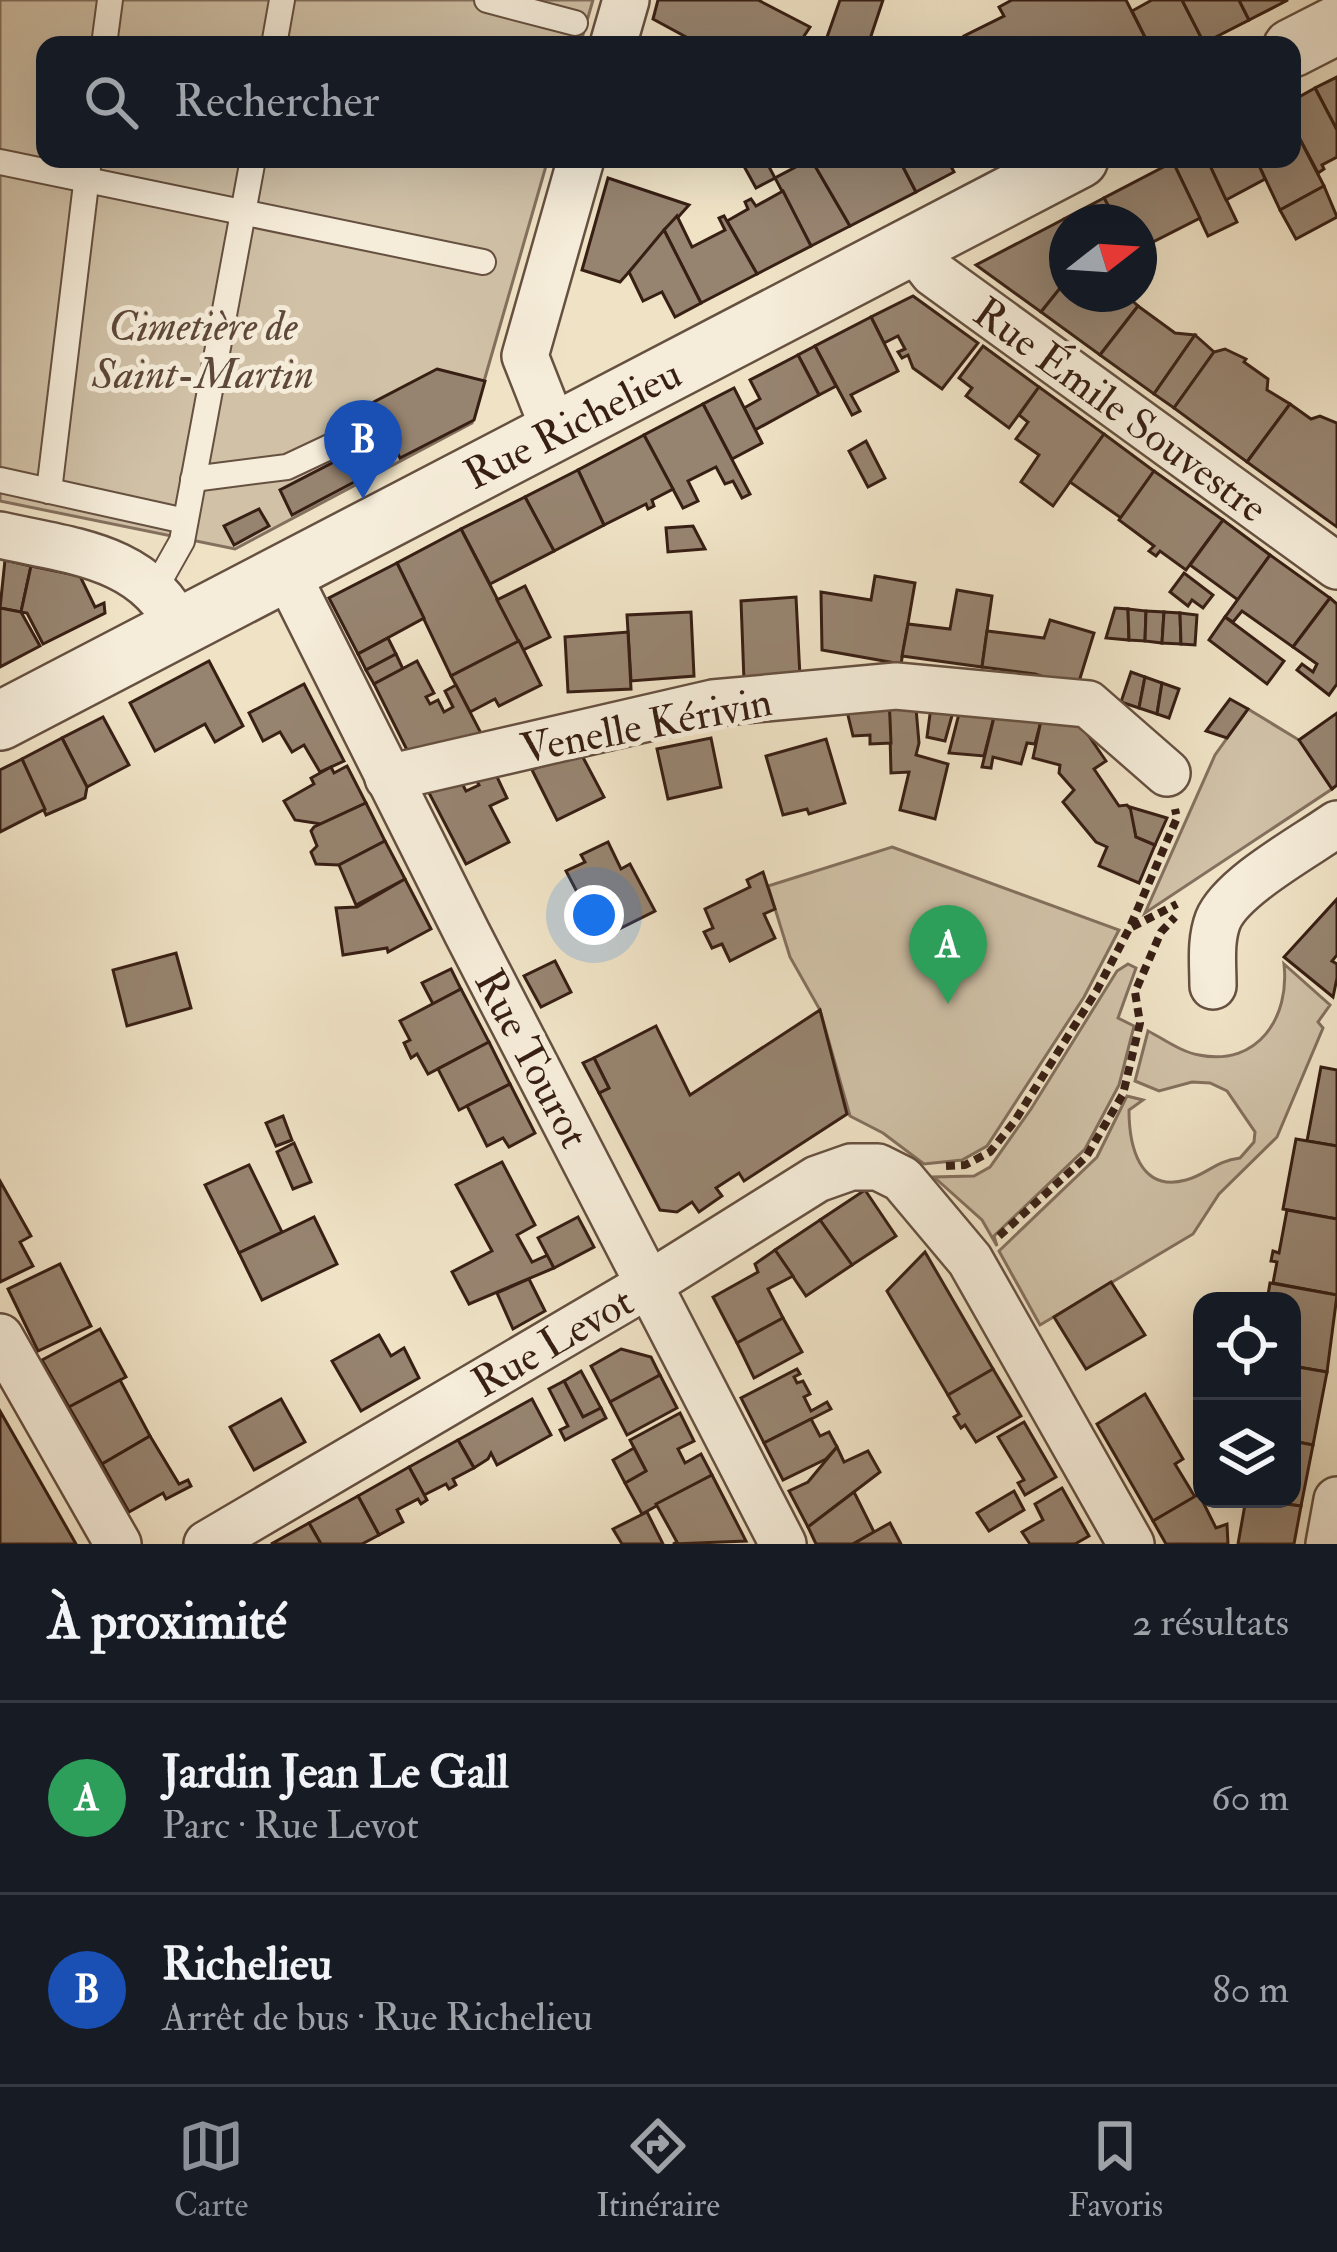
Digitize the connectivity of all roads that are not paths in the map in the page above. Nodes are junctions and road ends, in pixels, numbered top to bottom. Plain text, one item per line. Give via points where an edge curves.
1 (110, 0) edge
2 (282, 0) edge
3 (487, 0) edge
4 (626, 0) edge
5 (1337, 25) edge
6 (594, 34) edge
7 (105, 36) edge
8 (276, 36) edge
9 (1301, 43) edge
10 (0, 162) edge
11 (36, 165) edge
12 (251, 168) edge
13 (578, 168) edge
14 (1062, 168) edge
15 (88, 170) edge
16 (243, 212) junction
17 (912, 246) junction
18 (483, 262) dead end
19 (370, 428) dead end
20 (555, 432) junction
21 (193, 479) junction
22 (0, 480) edge
23 (50, 491) junction
24 (185, 521) junction
25 (0, 535) edge
26 (1337, 566) edge
27 (285, 571) junction
28 (167, 608) junction
29 (0, 721) edge
30 (1167, 773) road end
31 (388, 778) junction
32 (1337, 824) edge
33 (1213, 986) dead end
34 (651, 1283) junction
35 (0, 1337) edge
36 (1337, 1500) edge
37 (118, 1544) edge
38 (206, 1544) edge
39 (783, 1544) edge
40 (1131, 1544) edge
41 (1329, 1544) edge

1 - 7 lane
2 - 8 lane
3 - 6 lane
4 - 6 street
5 - 9 street
10 - 11 lane
12 - 16 lane
13 - 20 street via 525,356
14 - 17 street, Rue Richelieu
15 - 16 lane
15 - 23 lane
16 - 18 lane
16 - 21 lane
17 - 20 street, Rue Richelieu
17 - 26 street, Rue Émile Souvestre via 933,273
19 - 21 lane via 287,467
20 - 27 street, Rue Richelieu
21 - 24 lane
22 - 23 lane
23 - 24 lane
24 - 28 lane
25 - 28 street via 118,562
27 - 28 street, Rue Richelieu
27 - 31 street, Rue Tourot
28 - 29 street, Rue Richelieu
30 - 31 street, Venelle Kérivin via 1088,704 896,686 713,703
31 - 34 street, Rue Tourot
32 - 33 street via 1243,890 1220,916
34 - 38 street, Rue Levot
34 - 39 street, Rue Tourot
34 - 40 street, Rue Levot via 817,1179 851,1166 920,1173
35 - 37 street
36 - 41 street

